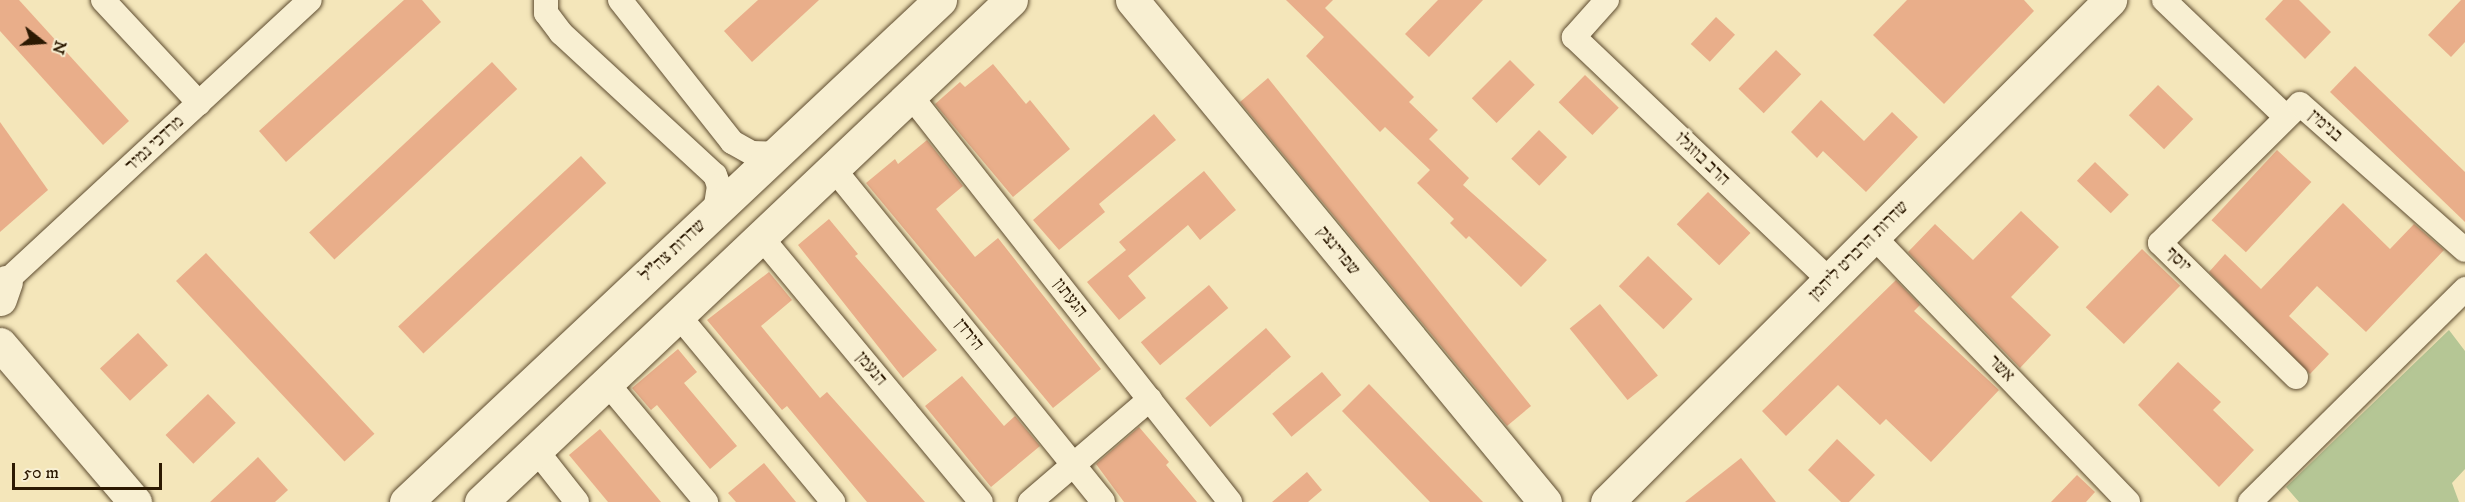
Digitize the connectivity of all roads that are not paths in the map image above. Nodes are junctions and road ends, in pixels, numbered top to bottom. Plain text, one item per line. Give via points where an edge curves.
1 (103, 0) edge
2 (310, 0) edge
3 (546, 0) edge
4 (620, 0) edge
5 (940, 0) edge
6 (1011, 0) edge
7 (1132, 0) edge
8 (1607, 0) edge
9 (2110, 0) edge
10 (2164, 0) edge
11 (910, 95) junction
12 (199, 103) junction
13 (2286, 117) junction
14 (776, 154) junction
15 (833, 168) junction
16 (715, 211) junction
17 (761, 237) junction
18 (1874, 237) junction
19 (2465, 250) edge
20 (1829, 280) junction
21 (2, 289) edge
22 (2465, 289) edge
23 (678, 315) junction
24 (1, 343) edge
25 (2296, 376) dead end
26 (606, 383) junction
27 (1150, 399) junction
28 (536, 450) junction
29 (1074, 464) junction
30 (135, 502) edge
31 (406, 502) edge
32 (481, 502) edge
33 (577, 502) edge
34 (706, 502) edge
35 (833, 502) edge
36 (981, 502) edge
37 (1030, 502) edge
38 (1103, 502) edge
39 (1230, 502) edge
40 (1545, 502) edge
41 (1607, 502) edge
42 (2128, 502) edge
43 (2250, 502) edge

1 - 12 street
2 - 12 street, מרדכי נמיר
3 - 16 street via 546,13 561,33 715,175 719,186
4 - 14 street via 732,142 752,153
5 - 14 street, שדרות צה"ל
6 - 11 street
7 - 40 street, שפרינצק
8 - 20 street, הרב בוזגלו via 1574,37
9 - 18 street, שדרות הרברט ליהמן
10 - 13 street, בנימין
11 - 15 street
11 - 27 street, הגעתון
12 - 21 street, מרדכי נמיר
13 - 19 street, בנימין via 2300,104
13 - 25 street, יוסף via 2160,243
14 - 16 street, שדרות צה"ל
15 - 17 street
15 - 29 street, הירדן
16 - 31 street, שדרות צה"ל
17 - 23 street
17 - 36 street, הנעמן
18 - 20 street, שדרות הרברט ליהמן
18 - 42 street, אשר
20 - 41 street, שדרות הרברט ליהמן
22 - 43 street
23 - 26 street
23 - 35 street
24 - 30 street
26 - 28 street
26 - 34 street
27 - 29 street
27 - 39 street, הגעתון
28 - 32 street
28 - 33 street
29 - 37 street
29 - 38 street, הירדן

